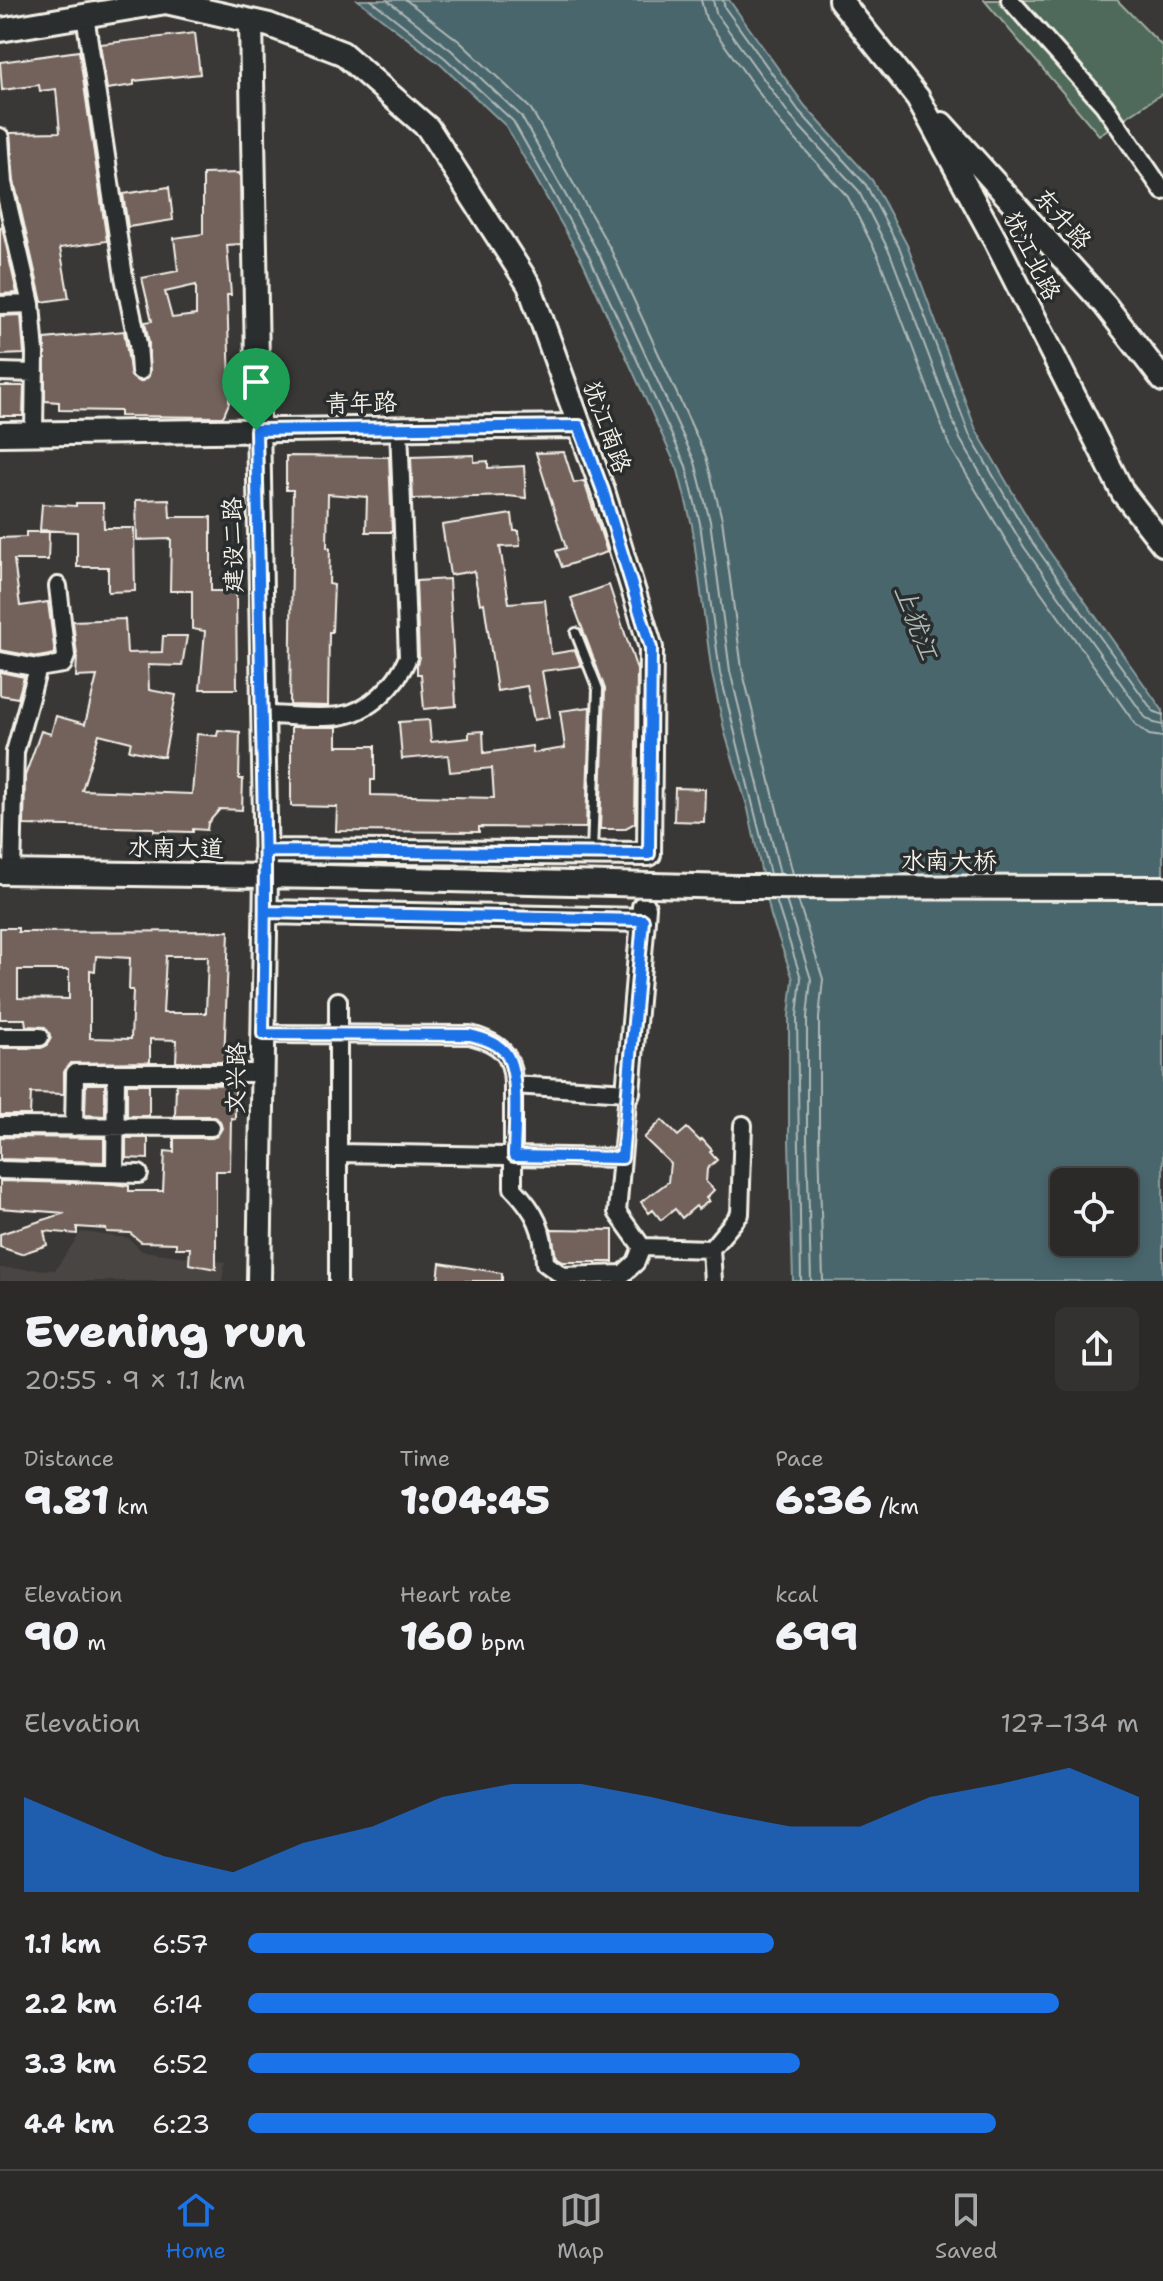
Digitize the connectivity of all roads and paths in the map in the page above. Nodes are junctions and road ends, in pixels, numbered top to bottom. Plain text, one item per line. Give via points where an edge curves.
1 (840, 0) edge
2 (1010, 0) edge
3 (85, 15) junction
4 (251, 21) junction
5 (0, 30) edge
6 (918, 98) junction
7 (0, 137) edge
8 (1163, 191) edge
9 (31, 304) junction
10 (0, 305) edge
11 (140, 371) dead end
12 (0, 372) edge
13 (35, 373) junction
14 (1163, 380) edge
15 (579, 426) junction
16 (399, 428) junction
17 (256, 430) junction
18 (34, 433) junction
19 (0, 434) edge
20 (1163, 544) edge
21 (58, 586) dead end
22 (576, 633) dead end
23 (0, 661) edge
24 (38, 668) junction
25 (262, 715) junction
26 (265, 851) junction
27 (592, 853) junction
28 (6, 872) edge
29 (266, 876) junction
30 (735, 887) joint
31 (1163, 888) edge
32 (265, 912) junction
33 (338, 1001) dead end
34 (263, 1034) junction
35 (338, 1034) junction
36 (0, 1037) edge
37 (40, 1037) dead end
38 (116, 1073) junction
39 (262, 1073) junction
40 (513, 1085) junction
41 (628, 1092) junction
42 (743, 1125) dead end
43 (0, 1126) edge
44 (74, 1127) junction
45 (115, 1127) junction
46 (211, 1127) dead end
47 (338, 1153) junction
48 (514, 1156) junction
49 (622, 1158) junction
50 (0, 1170) edge
51 (115, 1173) junction
52 (139, 1174) dead end
53 (642, 1247) junction
54 (711, 1249) junction
55 (563, 1278) edge
56 (259, 1281) edge
57 (338, 1281) edge
58 (713, 1281) edge

1 - 6 street, 犹江北路
2 - 8 street via 1104,105
3 - 4 street, 犹江南路 via 166,2
3 - 5 street, 犹江南路
3 - 11 street
4 - 15 street, 犹江南路 via 342,53 428,128 529,285
4 - 17 street, 建设二路
6 - 14 street, 东升路 via 1105,305
6 - 20 street, 犹江北路 via 1123,493
7 - 9 street via 3,183
9 - 10 street
9 - 13 street
12 - 13 street
13 - 18 street
15 - 16 street, 青年路
15 - 27 street, 犹江南路 via 651,648 649,857
16 - 17 street, 青年路
16 - 25 street via 408,657 399,677 377,698 341,716
17 - 18 street, 青年路
17 - 25 street, 建设二路
18 - 19 street, 青年路
21 - 24 street via 66,656 63,664
22 - 27 lane via 598,689
23 - 24 street
24 - 28 street via 15,752
25 - 26 street, 建设二路
26 - 27 street, 犹江南路
26 - 29 street, 建设二路
28 - 29 street, 水南大道
29 - 30 street, 水南大道, bridge
29 - 32 street, 文兴路
30 - 31 street, 水南大桥
32 - 34 street, 文兴路
32 - 41 street via 644,914
33 - 35 street
34 - 35 street
34 - 39 street, 文兴路
35 - 40 street via 480,1037 505,1052 513,1066
35 - 47 street
36 - 37 street
38 - 39 street
38 - 44 street via 75,1073
38 - 45 street
39 - 56 street, 文兴路
40 - 41 street
40 - 48 street
41 - 49 street
42 - 54 street via 740,1214
43 - 44 street
44 - 45 street
45 - 46 street
45 - 51 street
47 - 48 street
47 - 57 street
48 - 49 street
48 - 55 street via 513,1188 534,1210 545,1263
49 - 53 street via 617,1212
50 - 51 street
51 - 52 street
53 - 54 street
53 - 55 street via 623,1274
54 - 58 street

